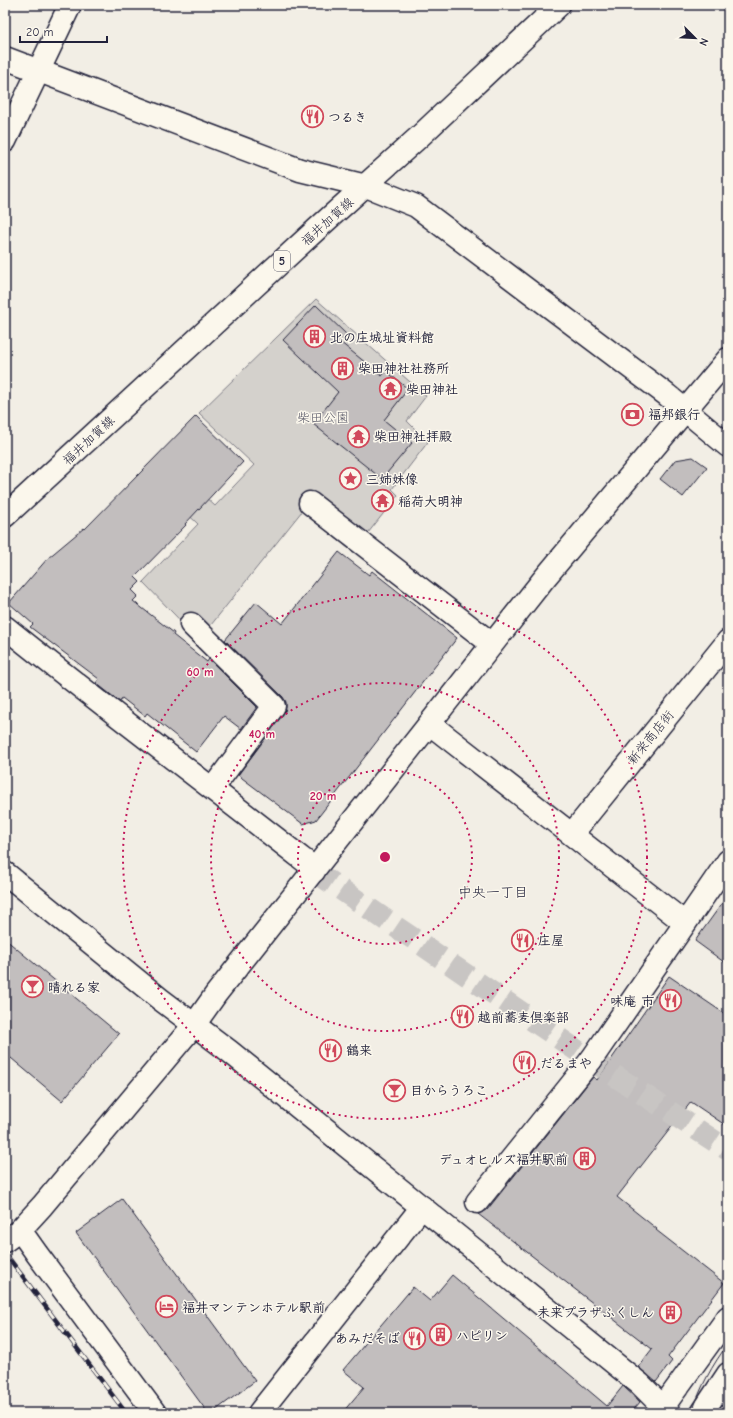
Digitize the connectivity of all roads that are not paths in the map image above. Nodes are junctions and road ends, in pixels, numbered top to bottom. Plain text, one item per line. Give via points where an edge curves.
1 (70, 5) edge
2 (559, 5) edge
3 (5, 58) edge
4 (39, 70) junction
5 (5, 141) edge
6 (366, 186) junction
7 (728, 359) edge
8 (685, 410) junction
9 (728, 446) edge
10 (310, 503) dead end
11 (5, 516) edge
12 (192, 624) dead end
13 (5, 627) edge
14 (728, 641) edge
15 (492, 644) junction
16 (430, 724) junction
17 (213, 788) junction
18 (572, 834) junction
19 (728, 862) edge
20 (314, 871) junction
21 (5, 873) edge
22 (685, 924) junction
23 (194, 1025) junction
24 (478, 1202) dead end
25 (422, 1207) junction
26 (13, 1236) edge
27 (728, 1317) edge
28 (728, 1374) edge
29 (666, 1410) edge
30 (155, 1413) edge
31 (259, 1413) edge
32 (702, 1413) edge

1 - 4 street
2 - 6 street, 福井加賀線 / 5
3 - 4 street
4 - 5 street
4 - 6 street via 300,170
6 - 8 street via 416,206
6 - 11 street, 福井加賀線 / 5
7 - 8 street
8 - 9 street
8 - 15 street
10 - 15 street
12 - 17 street via 274,706
13 - 17 street via 84,691
14 - 18 street, 新栄商店街
15 - 16 street
16 - 18 street
16 - 20 street
17 - 20 street
18 - 22 street
19 - 22 street
20 - 23 street
21 - 23 street
22 - 24 street via 591,1060
23 - 25 street
23 - 26 street via 47,1200
25 - 29 street via 629,1376
25 - 31 street
26 - 30 street via 37,1254
27 - 29 street
28 - 32 street

